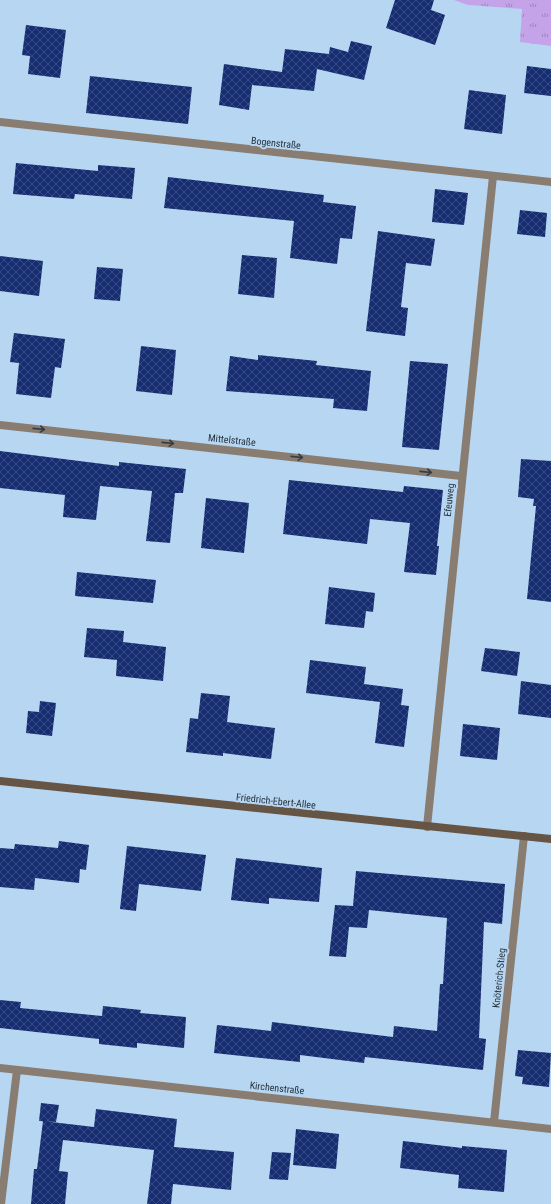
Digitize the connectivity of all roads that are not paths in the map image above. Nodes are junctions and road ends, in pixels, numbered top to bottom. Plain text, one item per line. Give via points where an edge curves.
1 (0, 122) edge
2 (493, 176) junction
3 (551, 182) edge
4 (0, 425) edge
5 (462, 476) junction
6 (0, 781) edge
7 (427, 827) junction
8 (524, 836) junction
9 (551, 839) edge
10 (0, 1068) edge
11 (17, 1070) junction
12 (494, 1122) junction
13 (551, 1129) edge
14 (1, 1204) edge

1 - 2 street, Bogenstraße
2 - 3 street, Bogenstraße
2 - 5 street, Efeuweg
4 -> 5 street, Mittelstraße
5 - 7 street, Efeuweg
6 - 7 street, Friedrich-Ebert-Allee
7 - 8 street, Friedrich-Ebert-Allee
8 - 9 street, Friedrich-Ebert-Allee
8 - 12 street, Knöterich-Stieg
10 - 11 street, Kirchenstraße
11 - 12 street, Kirchenstraße
11 - 14 street
12 - 13 street, Kirchenstraße

